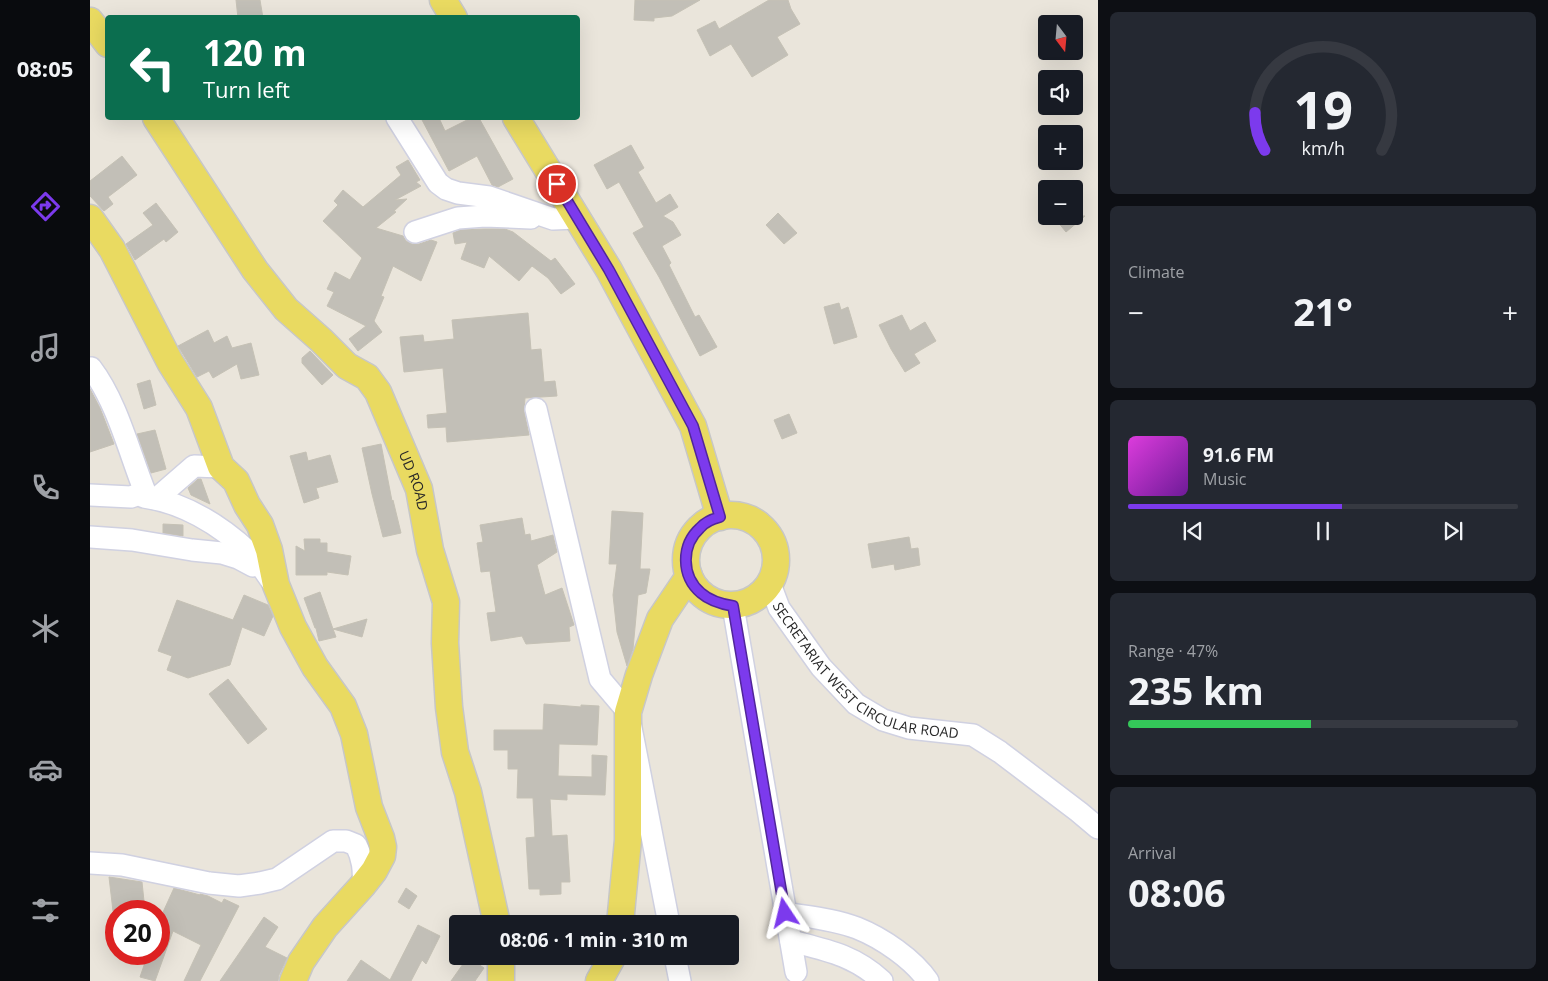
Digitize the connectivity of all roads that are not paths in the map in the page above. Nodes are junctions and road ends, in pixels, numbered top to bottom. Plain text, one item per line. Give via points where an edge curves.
1 (443, 0) edge
2 (452, 15) edge
3 (90, 21) edge
4 (105, 40) edge
5 (157, 120) edge
6 (398, 120) edge
7 (517, 120) edge
8 (90, 218) edge
9 (565, 218) junction
10 (415, 232) dead end
11 (91, 368) dead end
12 (536, 409) dead end
13 (221, 467) junction
14 (90, 495) edge
15 (150, 495) junction
16 (720, 517) junction
17 (90, 537) edge
18 (689, 576) junction
19 (272, 582) junction
20 (770, 584) junction
21 (733, 606) junction
22 (628, 712) junction
23 (1098, 828) edge
24 (90, 863) edge
25 (363, 885) junction
26 (785, 913) junction
27 (494, 915) edge
28 (621, 915) edge
29 (667, 915) edge
30 (790, 941) junction
31 (501, 965) edge
32 (609, 965) edge
33 (677, 965) edge
34 (796, 972) dead end
35 (293, 981) edge
36 (501, 981) edge
37 (599, 981) edge
38 (680, 981) edge
39 (882, 981) edge
40 (928, 981) edge

1 - 2 main road
3 - 4 main road
5 - 27 main road, UD ROAD via 255,270 286,308 347,366 371,381 386,410 419,488 430,550 446,602 445,644 455,752 468,792
6 - 9 street via 438,183 446,189
7 - 9 main road
8 - 13 main road via 112,249 170,362 199,408
9 - 10 street via 458,218
9 - 16 main road via 609,270 693,426
11 - 15 street via 102,382
12 - 22 street via 600,679
13 - 15 street via 194,466
13 - 19 main road via 236,481 260,525 269,550
14 - 15 street
15 - 19 street via 198,514 251,554
16 - 18 main road via 701,527 691,540 686,555
16 - 20 main road via 736,516 751,520 767,535 775,554
17 - 19 street via 222,553 238,558
18 - 21 main road via 705,597
18 - 22 main road via 660,619
19 - 25 main road via 315,667 343,706 354,734 369,807 383,847 382,856
20 - 21 main road via 751,600
20 - 23 street, SECRETARIAT WEST CIRCULAR ROAD via 779,608 821,667 856,704 883,720 909,728 973,735
21 - 26 street
22 - 28 main road via 628,840
22 - 29 street
24 - 25 street via 148,869 209,883 239,886 277,879 333,841 346,841 356,845 361,855
25 - 35 main road via 325,927 301,962
26 - 30 street
26 - 40 street via 858,928 904,955
30 - 34 street
30 - 39 street via 833,951 874,973
31 - 36 main road
32 - 37 main road
33 - 38 street

